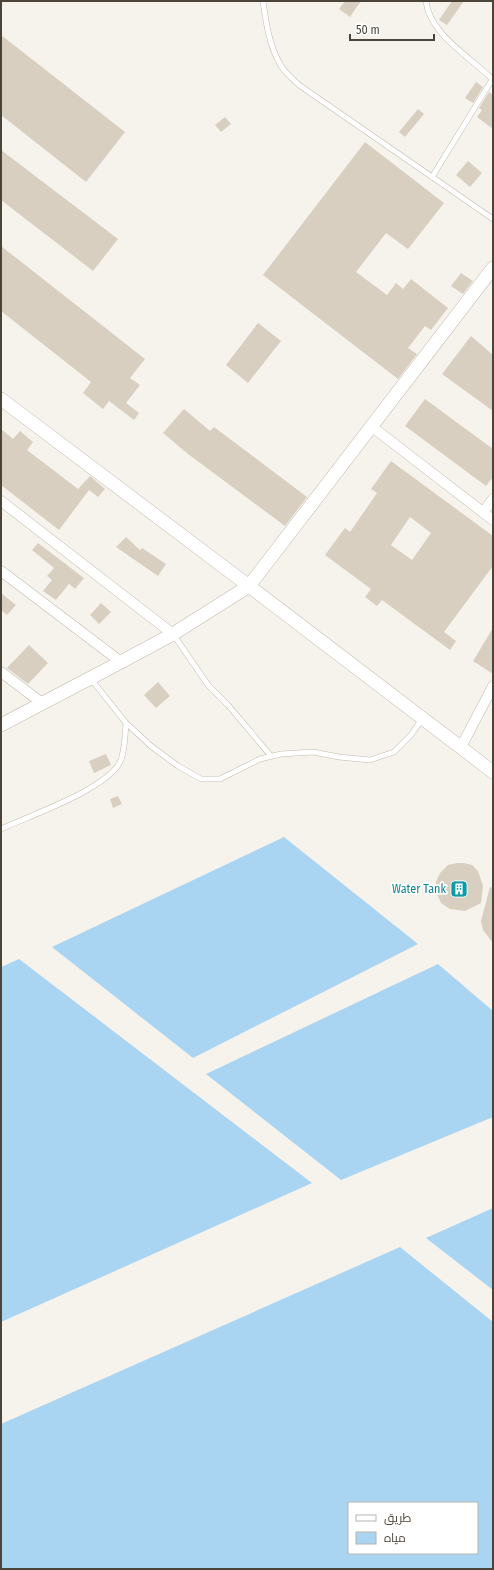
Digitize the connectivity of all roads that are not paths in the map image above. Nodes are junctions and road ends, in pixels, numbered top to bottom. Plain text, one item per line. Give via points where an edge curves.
1 (263, 1) edge
2 (426, 1) edge
3 (493, 79) edge
4 (432, 177) junction
5 (493, 219) edge
6 (492, 273) edge
7 (1, 399) edge
8 (370, 426) junction
9 (493, 499) edge
10 (1, 501) edge
11 (483, 512) junction
12 (493, 520) edge
13 (1, 571) edge
14 (249, 586) junction
15 (173, 634) junction
16 (121, 662) junction
17 (1, 672) edge
18 (90, 678) junction
19 (493, 686) edge
20 (42, 703) junction
21 (423, 718) junction
22 (126, 722) junction
23 (1, 725) edge
24 (461, 747) junction
25 (271, 756) junction
26 (493, 772) edge
27 (1, 829) edge

1 - 4 lane via 272,44 280,65 299,85
2 - 3 lane via 427,10 446,38
3 - 4 lane
4 - 5 lane
6 - 8 street
7 - 14 street
8 - 11 street
8 - 14 street
9 - 11 street
10 - 15 street
11 - 12 street
13 - 16 street
14 - 15 street
14 - 21 street
15 - 16 street
15 - 25 lane via 208,685
16 - 18 street
17 - 20 street
18 - 20 street
18 - 22 lane
19 - 24 street
20 - 23 street
21 - 24 street
21 - 25 lane via 394,752 370,760 313,752
22 - 25 lane via 156,750 201,779 220,779
22 - 27 lane via 120,762 110,775 84,793
24 - 26 street

